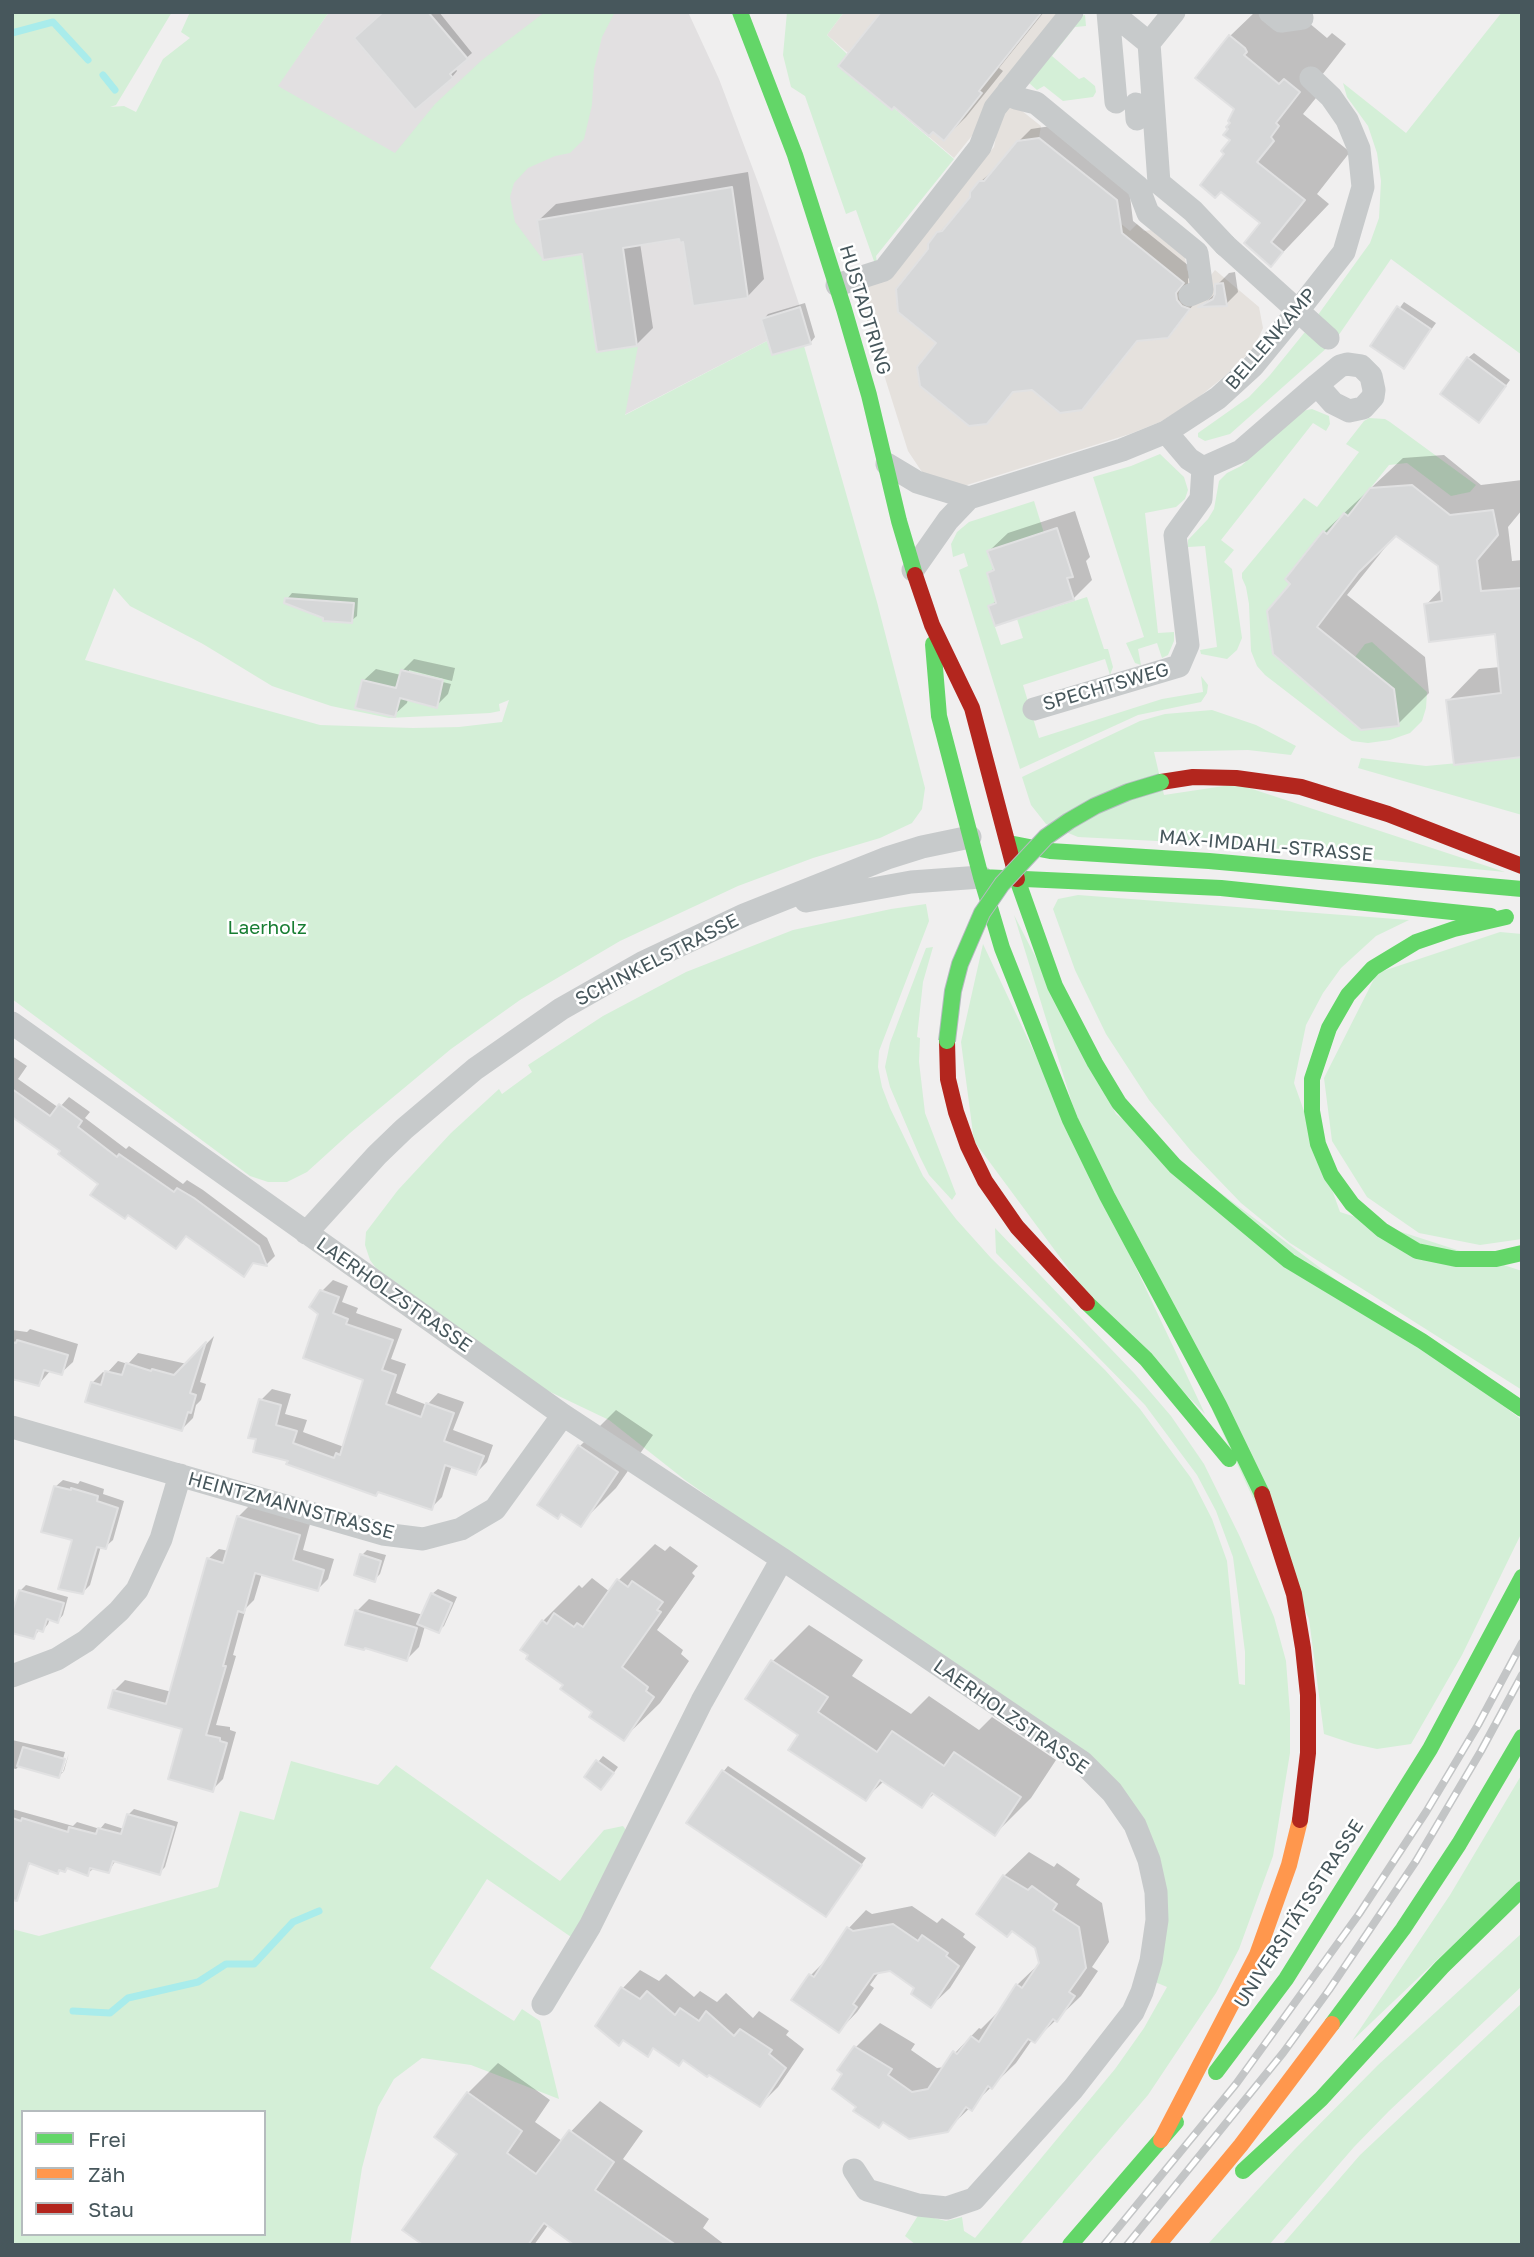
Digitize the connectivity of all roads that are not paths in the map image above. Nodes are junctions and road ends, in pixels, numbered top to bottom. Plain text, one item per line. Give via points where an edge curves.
1 (740, 12) edge
2 (1072, 12) edge
3 (1098, 12) edge
4 (1110, 12) edge
5 (1174, 12) edge
6 (1270, 12) edge
7 (1302, 18) dead end
8 (1149, 43) junction
9 (1311, 78) dead end
10 (1008, 91) junction
11 (1123, 99) junction
12 (1219, 239) junction
13 (1197, 253) junction
14 (836, 285) junction
15 (1189, 295) dead end
16 (1330, 340) dead end
17 (1317, 385) dead end
18 (1166, 432) junction
19 (887, 464) junction
20 (1203, 468) junction
21 (969, 498) junction
22 (914, 570) junction
23 (932, 625) junction
24 (1034, 709) dead end
25 (988, 840) junction
26 (1522, 866) edge
27 (981, 877) junction
28 (1017, 879) junction
29 (1522, 889) edge
30 (758, 909) junction
31 (1514, 918) edge
32 (12, 1023) edge
33 (306, 1233) junction
34 (1522, 1253) edge
35 (1522, 1409) edge
36 (563, 1415) junction
37 (12, 1427) edge
38 (180, 1475) junction
39 (1266, 1503) junction
40 (782, 1559) junction
41 (1522, 1577) edge
42 (12, 1676) edge
43 (1522, 1737) edge
44 (1522, 1889) edge
45 (543, 2004) dead end
46 (1161, 2140) junction
47 (854, 2171) dead end
48 (1070, 2245) edge
49 (1160, 2245) edge

1 - 14 main road, HUSTADTRING via 795,155
2 - 10 street
3 - 11 street
4 - 8 street
4 - 11 street
5 - 8 street
6 - 7 street via 1281,21
8 - 11 street
9 - 18 street, BELLENKAMP via 1347,120 1359,149 1363,187 1344,252 1253,366 1219,398
10 - 13 street via 1069,119 1139,176 1148,213
10 - 14 street via 995,108 980,147 884,270
11 - 12 street via 1159,183
12 - 13 street
12 - 16 street, bridge
13 - 15 street via 1202,290
14 - 19 main road, HUSTADTRING
17 - 20 street via 1241,451
18 - 20 street
18 - 21 street, BELLENKAMP
19 - 21 street via 917,482
19 - 22 main road, HUSTADTRING
20 - 24 street, SPECHTSWEG via 1201,499 1175,535 1188,645 1179,666
21 - 22 street
22 - 23 main road, HUSTADTRING
23 - 25 main road, HUSTADTRING via 939,716
23 - 25 main road, HUSTADTRING via 972,708
25 - 27 main road, HUSTADTRING
25 - 28 main road, HUSTADTRING
25 - 29 main road, MAX-IMDAHL-STRASSE via 1049,851
25 - 30 street, SCHINKELSTRASSE via 922,847
26 - 39 main road, bridge via 1388,814 1301,787 1236,778 1161,782 1095,806 1046,837 982,913 960,964 947,1041 948,1079 968,1146 985,1181 1031,1243 1146,1359
27 - 28 main road
27 - 30 street, SCHINKELSTRASSE via 911,882
27 - 39 main road, HUSTADTRING via 1002,948 1070,1120
28 - 31 main road via 1221,888
28 - 35 main road, HUSTADTRING via 1055,986 1088,1051 1119,1103 1175,1166 1289,1261 1422,1341
30 - 33 street, SCHINKELSTRASSE via 630,969 561,1009 475,1069 377,1155
31 - 34 main road via 1454,929 1416,942 1373,968 1348,995 1329,1028 1312,1079 1312,1111 1318,1144 1331,1175 1352,1204 1381,1230 1417,1251 1456,1259 1496,1259
32 - 33 street, LAERHOLZSTRASSE
33 - 36 street, LAERHOLZSTRASSE
36 - 38 street, HEINTZMANNSTRASSE via 495,1508 461,1529 430,1538 383,1534
36 - 40 street, LAERHOLZSTRASSE
37 - 38 street, HEINTZMANNSTRASSE
38 - 42 street via 161,1539 136,1590 119,1611 86,1642
39 - 46 main road via 1294,1594 1303,1648 1308,1753 1301,1811 1289,1865 1257,1955
40 - 45 street via 702,1702 590,1926
40 - 47 street, LAERHOLZSTRASSE via 1082,1762 1112,1792 1135,1825 1156,1892 1151,1961 1133,2012 980,2195 955,2207 934,2208 867,2190
41 - 46 main road, UNIVERSITÄTSSTRASSE via 1430,1749 1286,1979
43 - 49 main road via 1403,1929
44 - 49 main road via 1442,1967 1321,2099
46 - 48 main road, UNIVERSITÄTSSTRASSE

